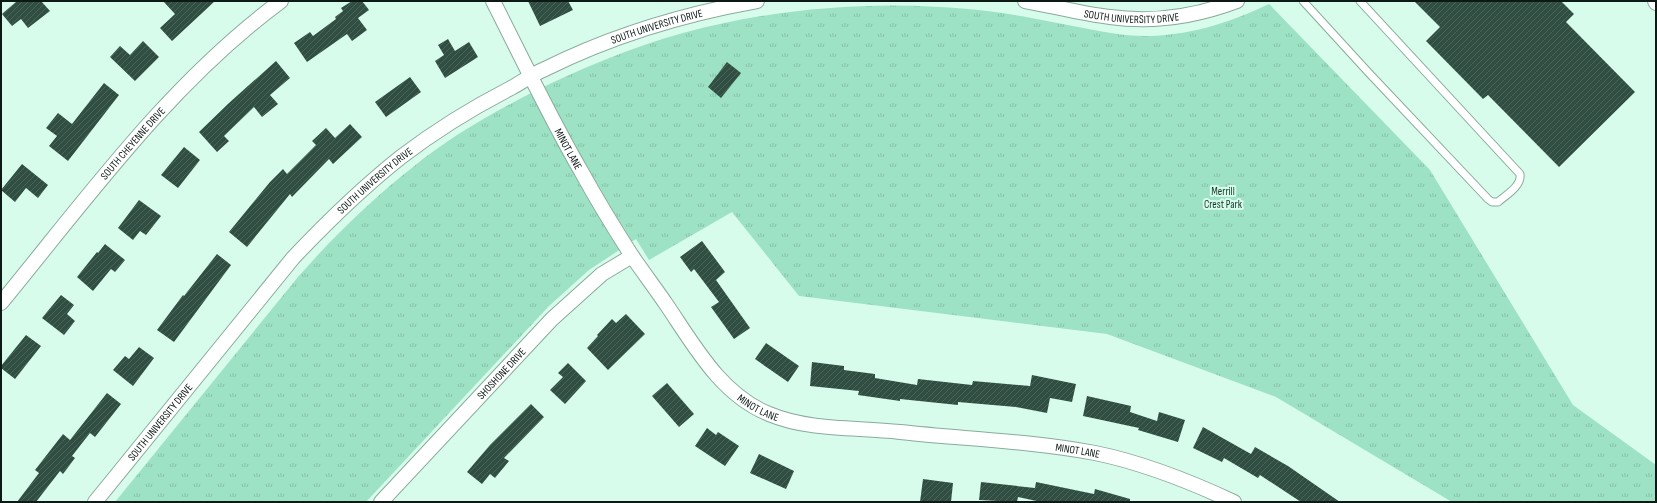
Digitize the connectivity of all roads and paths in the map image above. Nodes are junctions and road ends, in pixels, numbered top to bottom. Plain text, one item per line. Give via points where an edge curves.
1 (281, 1) edge
2 (493, 1) edge
3 (757, 1) edge
4 (1026, 1) edge
5 (1237, 1) edge
6 (1360, 1) edge
7 (1304, 2) edge
8 (531, 77) junction
9 (632, 256) junction
10 (1, 303) edge
11 (95, 502) edge
12 (381, 502) edge
13 (1234, 502) edge

1 - 10 street, SOUTH CHEYENNE DRIVE via 232,42 164,106
2 - 8 street, MINOT LANE
3 - 8 street, SOUTH UNIVERSITY DRIVE via 708,11 618,38
4 - 5 street, SOUTH UNIVERSITY DRIVE via 1125,19 1170,18 1202,12
6 - 7 lane via 1520,174 1518,184 1498,202 1488,199
8 - 9 street, MINOT LANE via 580,170
8 - 11 street, SOUTH UNIVERSITY DRIVE via 488,99 402,157 324,225 293,258
9 - 12 street, SHOSHONE DRIVE via 602,274 552,319
9 - 13 street, MINOT LANE via 709,367 738,395 768,413 802,423 833,427 1032,444 1096,454 1175,476

